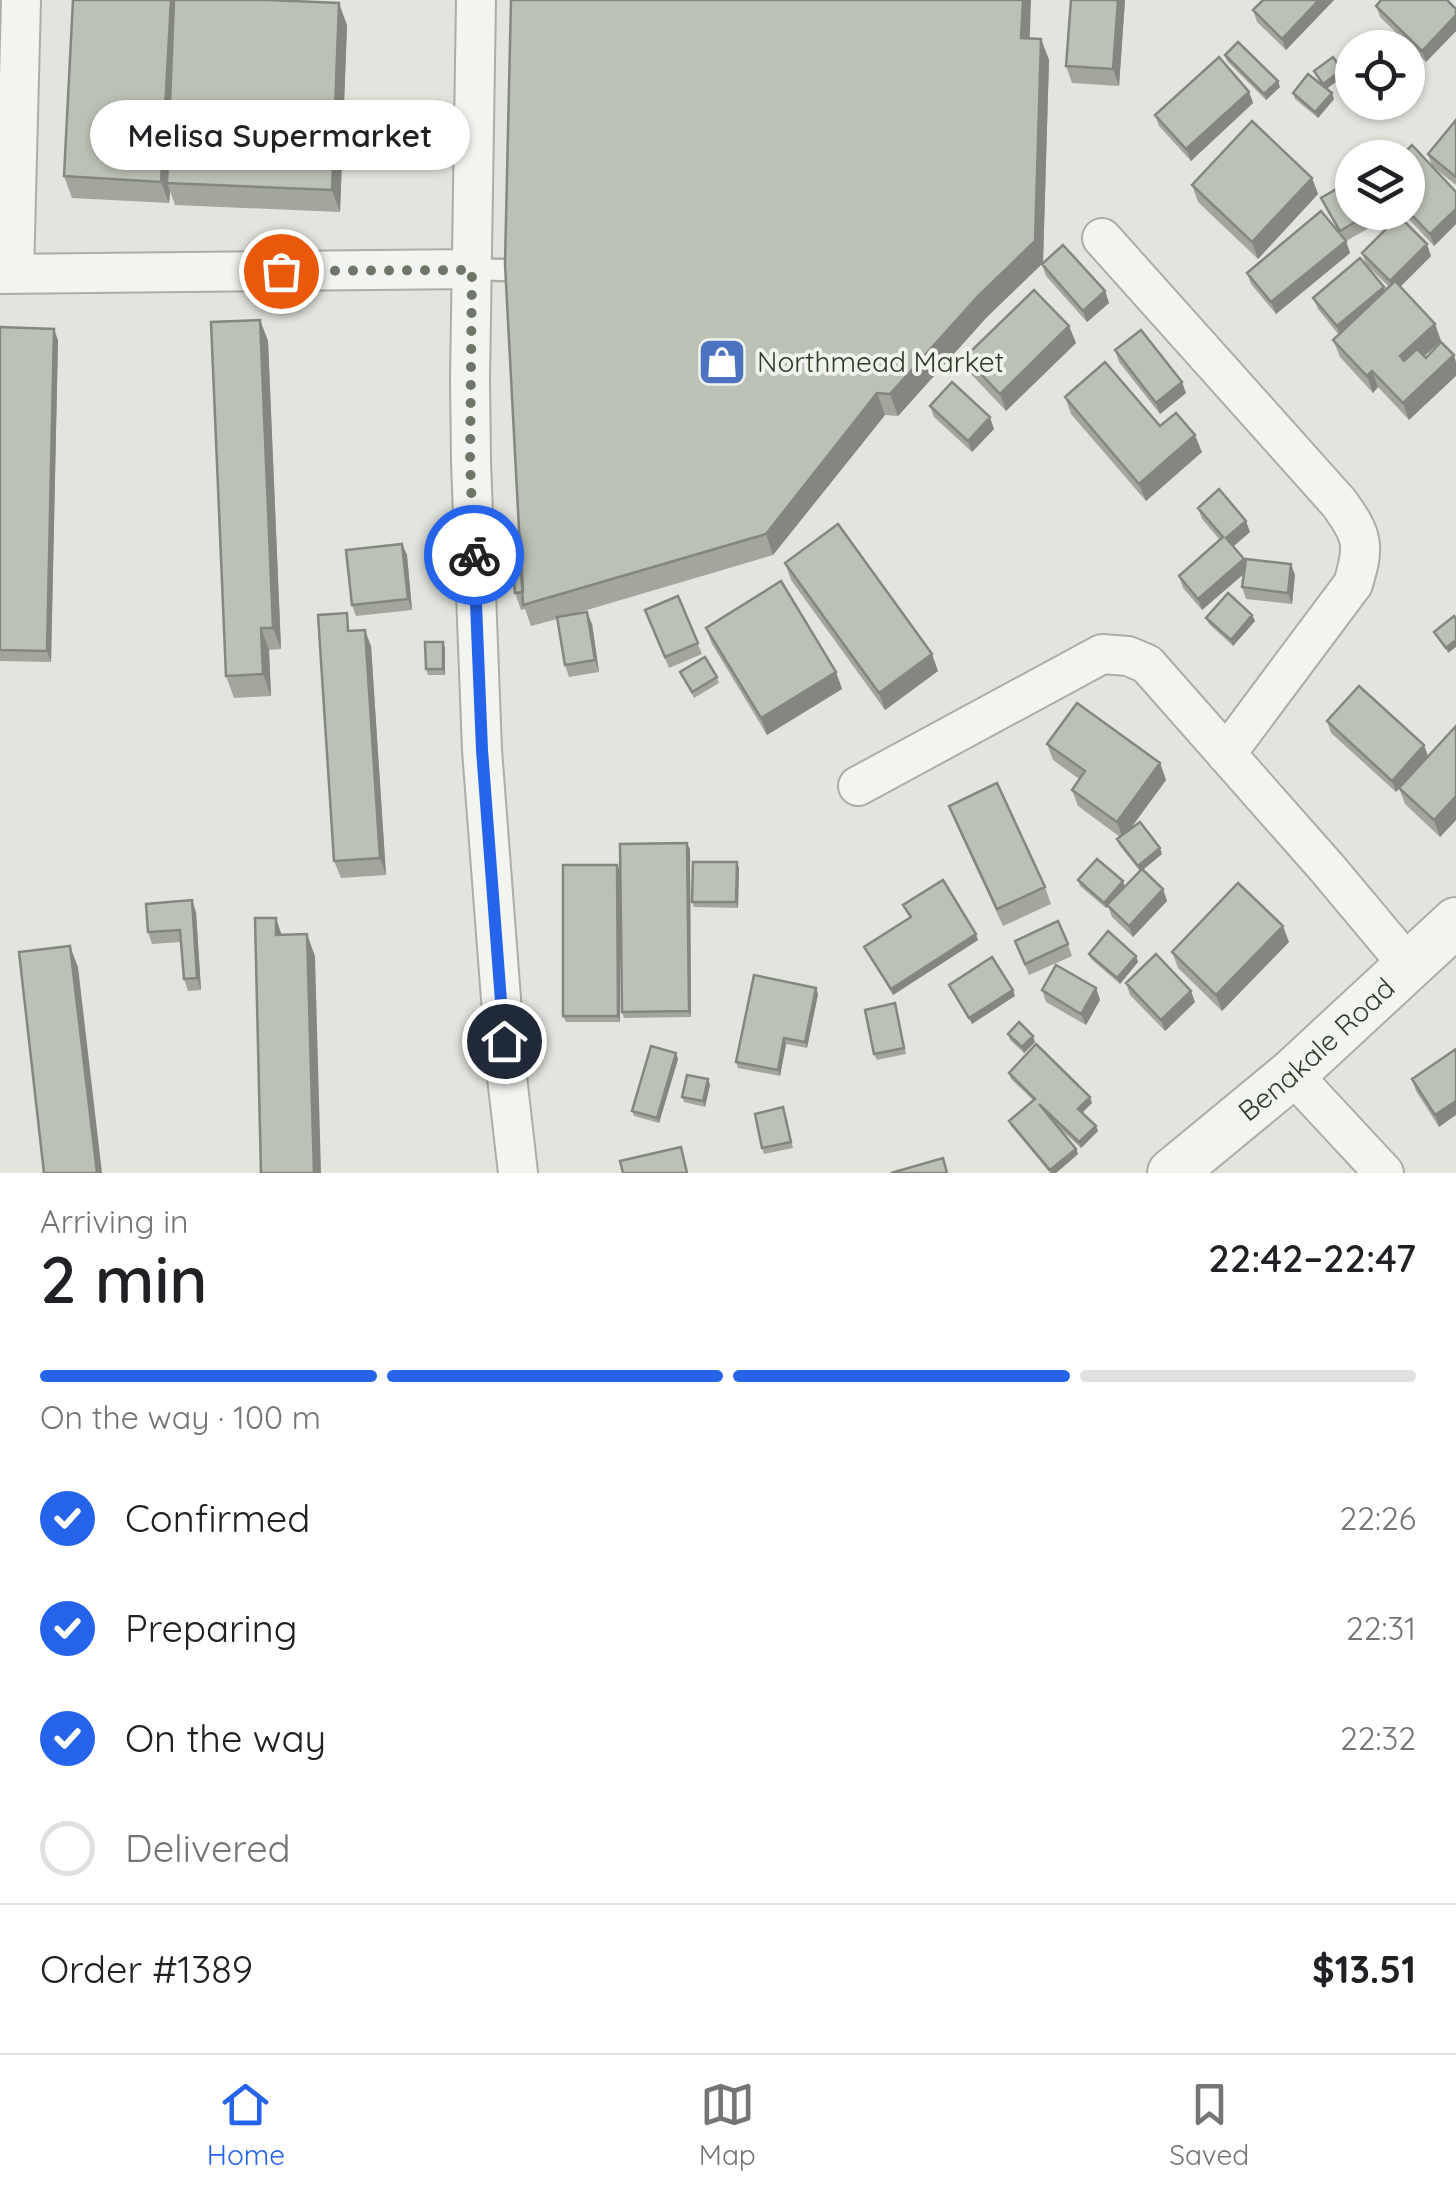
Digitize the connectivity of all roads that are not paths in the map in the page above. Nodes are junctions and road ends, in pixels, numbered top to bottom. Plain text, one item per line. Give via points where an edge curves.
1 (21, 0) edge
2 (476, 0) edge
3 (1102, 238) dead end
4 (472, 270) junction
5 (551, 271) edge
6 (7, 274) edge
7 (1226, 754) junction
8 (858, 786) dead end
9 (1456, 922) edge
10 (1409, 966) junction
11 (1292, 1074) junction
12 (518, 1173) edge
13 (1172, 1173) edge
14 (1384, 1173) edge

1 - 6 street
2 - 4 street
3 - 7 street via 1340,503 1360,541 1354,584
4 - 5 lane
4 - 6 street
4 - 12 street via 470,462 482,750
7 - 8 street via 1146,664 1102,654
7 - 10 street
9 - 10 street, Benakale Road
10 - 11 street, Benakale Road
11 - 13 street, Benakale Road
11 - 14 street

